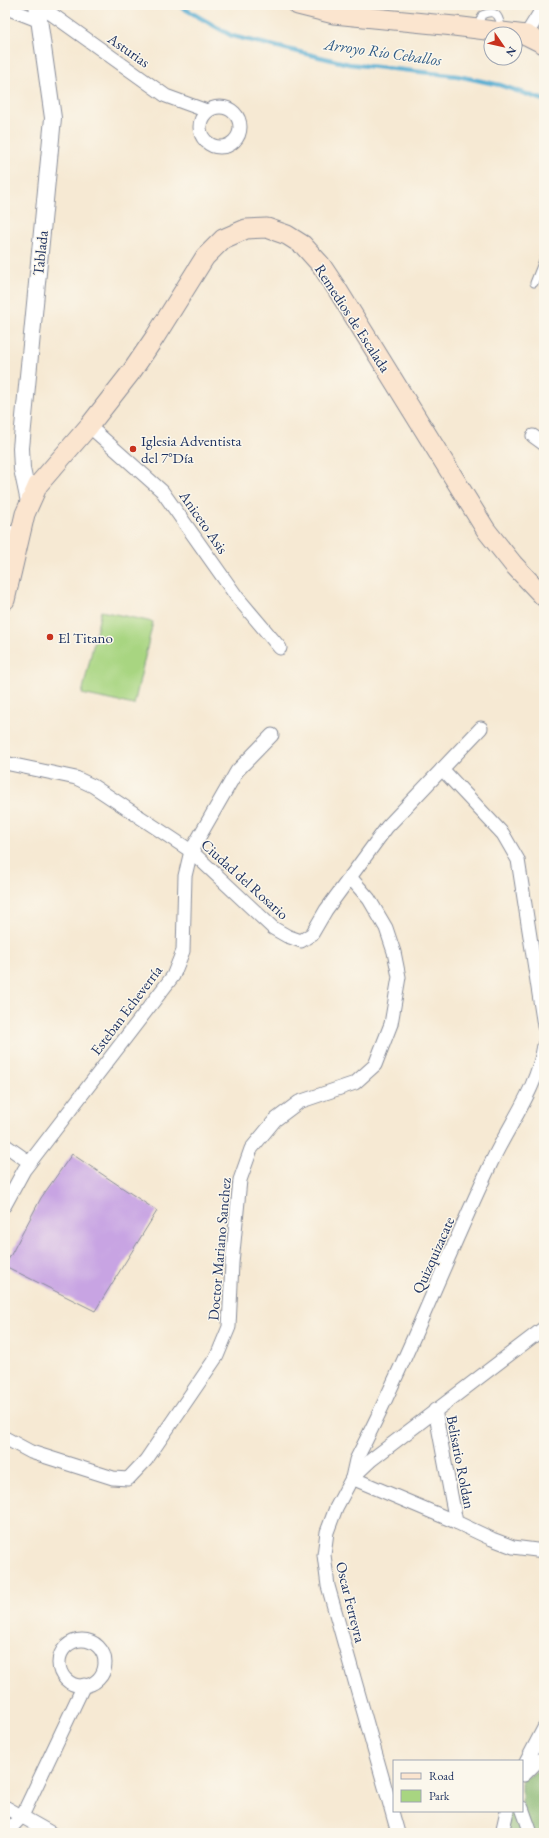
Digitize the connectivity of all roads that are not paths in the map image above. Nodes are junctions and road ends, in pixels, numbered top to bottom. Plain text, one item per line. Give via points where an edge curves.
1 (5, 5) edge
2 (38, 5) edge
3 (298, 5) edge
4 (544, 6) edge
5 (40, 22) junction
6 (526, 35) junction
7 (544, 44) edge
8 (207, 112) dead end
9 (544, 258) edge
10 (534, 283) dead end
11 (89, 426) junction
12 (533, 436) dead end
13 (544, 444) edge
14 (29, 502) junction
15 (13, 532) edge
16 (544, 597) edge
17 (5, 600) edge
18 (280, 648) dead end
19 (481, 728) dead end
20 (272, 735) dead end
21 (5, 763) edge
22 (442, 769) junction
23 (191, 851) junction
24 (350, 876) junction
25 (544, 1026) edge
26 (544, 1046) edge
27 (5, 1145) edge
28 (29, 1162) junction
29 (5, 1206) edge
30 (544, 1328) edge
31 (435, 1410) junction
32 (5, 1438) edge
33 (352, 1478) junction
34 (456, 1522) junction
35 (544, 1551) edge
36 (84, 1685) dead end
37 (544, 1728) edge
38 (544, 1758) edge
39 (523, 1768) edge
40 (523, 1775) edge
41 (5, 1807) edge
42 (523, 1811) edge
43 (507, 1812) edge
44 (22, 1816) junction
45 (6, 1833) edge
46 (51, 1833) edge
47 (398, 1833) edge
48 (502, 1833) edge
49 (531, 1833) edge

1 - 5 street
2 - 5 street, Tablada
2 - 8 street, Asturias via 166,96
3 - 6 main road via 334,14
4 - 6 street
5 - 14 street, Tablada via 53,118 21,448 22,469
6 - 7 main road
9 - 10 lane
11 - 14 main road, Remedios de Escalada via 41,481
11 - 16 main road, Remedios de Escalada via 155,337 205,258 223,239 246,229 267,228 287,235 303,245 321,266 486,530
11 - 18 street, Aniceto Asis via 162,491 237,597
12 - 13 street
14 - 15 main road, Remedios de Escalada
15 - 17 main road, Remedios de Escalada
19 - 22 street, Ciudad del Rosario
20 - 23 street, Esteban Echeverría via 237,771
21 - 23 street, Ciudad del Rosario via 76,778 93,786
22 - 24 street, Ciudad del Rosario via 387,827
22 - 25 street via 503,834 518,860
23 - 24 street, Ciudad del Rosario via 273,928 301,940 312,934
23 - 28 street, Esteban Echeverría via 185,876 183,951 173,976
24 - 32 street, Doctor Mariano Sanchez via 369,899 386,928 394,952 399,977 392,1024 375,1065 355,1083 299,1102 275,1120 251,1149 240,1180 229,1327 217,1356 146,1460 128,1479 113,1478 31,1452
26 - 33 street, Quizquizacate via 542,1063 492,1161 431,1300 356,1460
27 - 28 street
28 - 29 street, Esteban Echeverría
30 - 31 street, Oscar Ferreyra
31 - 33 street, Oscar Ferreyra
31 - 34 street, Belisario Roldan
33 - 34 street
33 - 47 street, Oscar Ferreyra via 327,1532 324,1555 328,1586
34 - 35 street, Belisario Roldan via 512,1547
36 - 44 street
37 - 39 street
38 - 40 street
41 - 44 street
42 - 49 street
43 - 48 street
44 - 45 street
44 - 46 street

